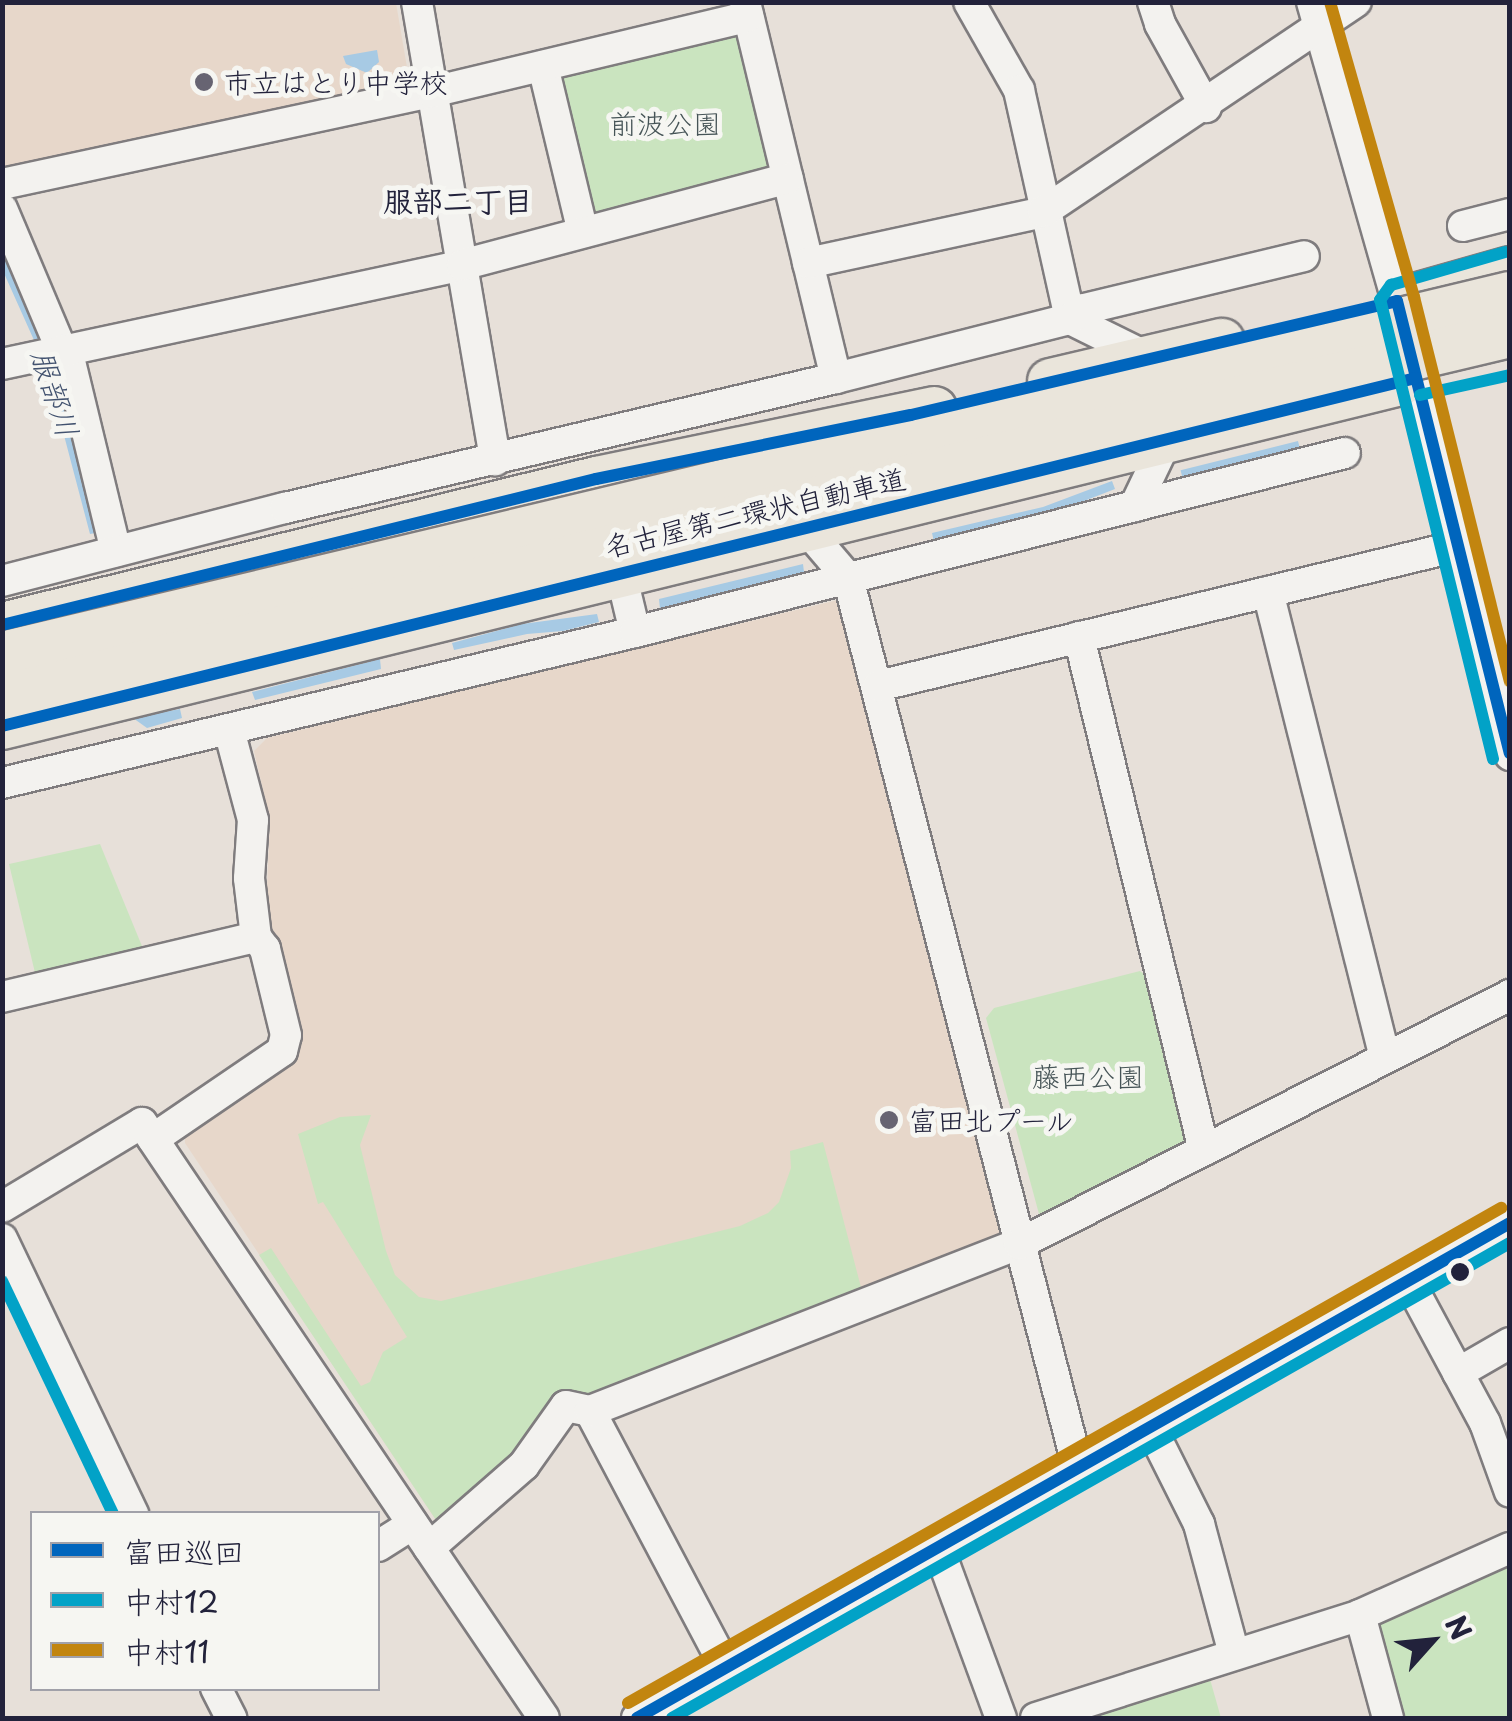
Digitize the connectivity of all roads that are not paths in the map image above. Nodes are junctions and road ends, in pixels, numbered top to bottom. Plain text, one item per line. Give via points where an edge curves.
1 (418, 2) edge
2 (969, 2) edge
3 (1153, 2) edge
4 (1356, 2) edge
5 (747, 10) edge
6 (1316, 13) edge
7 (543, 66) junction
8 (432, 92) junction
9 (1206, 106) junction
10 (788, 178) junction
11 (2, 184) edge
12 (2, 209) edge
13 (1044, 212) junction
14 (1510, 214) edge
15 (1464, 226) dead end
16 (583, 232) junction
17 (1304, 256) dead end
18 (808, 263) junction
19 (462, 265) junction
20 (1510, 270) edge
21 (1510, 294) edge
22 (1397, 302) junction
23 (1070, 319) junction
24 (1340, 333) junction
25 (1510, 334) edge
26 (1510, 346) edge
27 (54, 352) junction
28 (1147, 357) junction
29 (1510, 357) edge
30 (2, 364) edge
31 (1397, 371) junction
32 (836, 378) junction
33 (1165, 443) junction
34 (1345, 453) dead end
35 (495, 460) junction
36 (596, 479) junction
37 (1135, 506) junction
38 (807, 530) junction
39 (1458, 546) junction
40 (116, 552) junction
41 (71, 563) junction
42 (621, 576) junction
43 (848, 578) junction
44 (2, 581) edge
45 (1268, 592) junction
46 (634, 632) junction
47 (11, 633) edge
48 (1079, 638) junction
49 (1498, 654) edge
50 (878, 686) junction
51 (2, 697) edge
52 (2, 726) edge
53 (229, 730) junction
54 (1510, 755) edge
55 (2, 783) edge
56 (256, 936) junction
57 (1510, 996) edge
58 (2, 997) edge
59 (1385, 1058) junction
60 (153, 1138) junction
61 (1204, 1150) junction
62 (2, 1207) edge
63 (1510, 1223) edge
64 (2, 1238) edge
65 (1019, 1244) junction
66 (1408, 1280) junction
67 (1510, 1343) edge
68 (1458, 1373) junction
69 (590, 1411) junction
70 (1150, 1426) junction
71 (1078, 1468) junction
72 (1510, 1492) edge
73 (132, 1511) edge
74 (421, 1536) junction
75 (380, 1546) edge
76 (938, 1547) junction
77 (1510, 1548) edge
78 (1360, 1614) junction
79 (1234, 1654) junction
80 (726, 1668) junction
81 (218, 1691) edge
82 (674, 1709) edge
83 (231, 1718) edge
84 (544, 1718) edge
85 (636, 1718) edge
86 (1001, 1718) edge
87 (1036, 1718) edge
88 (1388, 1718) edge

1 - 8 street
2 - 13 street via 1019,90
3 - 9 street
4 - 6 street
5 - 7 street
5 - 10 street
6 - 9 street
6 - 22 street
7 - 8 street
7 - 16 street
8 - 11 street
8 - 19 street
9 - 13 street
10 - 16 street
10 - 18 street
12 - 27 street
13 - 18 street
13 - 23 street
14 - 15 street
16 - 19 street
17 - 23 street via 1084,309
18 - 32 street
19 - 27 street
19 - 35 street
20 - 22 highway
20 - 24 highway, bridge
21 - 24 highway, 名古屋第二環状自動車道, bridge
22 - 28 highway
22 - 31 street
23 - 28 street
23 - 32 street
24 - 47 highway, 名古屋第二環状自動車道, bridge
25 - 31 highway, 名古屋第二環状自動車道, bridge
26 - 31 highway, bridge
27 - 30 street
27 - 40 street
28 - 36 highway via 910,415
29 - 31 highway
31 - 33 highway
31 - 39 street
31 - 51 highway, 名古屋第二環状自動車道, bridge via 570,556
32 - 35 street
33 - 37 street
33 - 38 highway
34 - 37 street
35 - 40 street
36 - 42 street
36 - 47 highway
37 - 43 street
38 - 42 highway
38 - 43 street
39 - 45 street
39 - 49 street
40 - 41 street
41 - 44 street
41 - 47 street
42 - 46 street
42 - 52 highway
43 - 46 street
43 - 50 street
45 - 48 street
45 - 59 street
46 - 53 street
48 - 50 street
48 - 61 street
49 - 54 street
50 - 65 street
53 - 55 street
53 - 56 street via 254,820 249,878
56 - 58 street
56 - 60 street via 286,1036 282,1052
57 - 59 street
59 - 61 street
60 - 62 street via 142,1123
60 - 74 street
61 - 65 street
63 - 66 street
64 - 73 street
65 - 69 street
65 - 71 street
66 - 68 street
66 - 70 street
67 - 68 street
68 - 72 street
69 - 74 street via 566,1406 524,1465
69 - 80 street
70 - 71 street
70 - 79 street via 1198,1524
71 - 76 street
74 - 75 street
74 - 84 street
76 - 80 street
76 - 86 street
77 - 78 street
78 - 79 street
78 - 88 street
79 - 87 street
80 - 82 street
81 - 83 street
82 - 85 street

